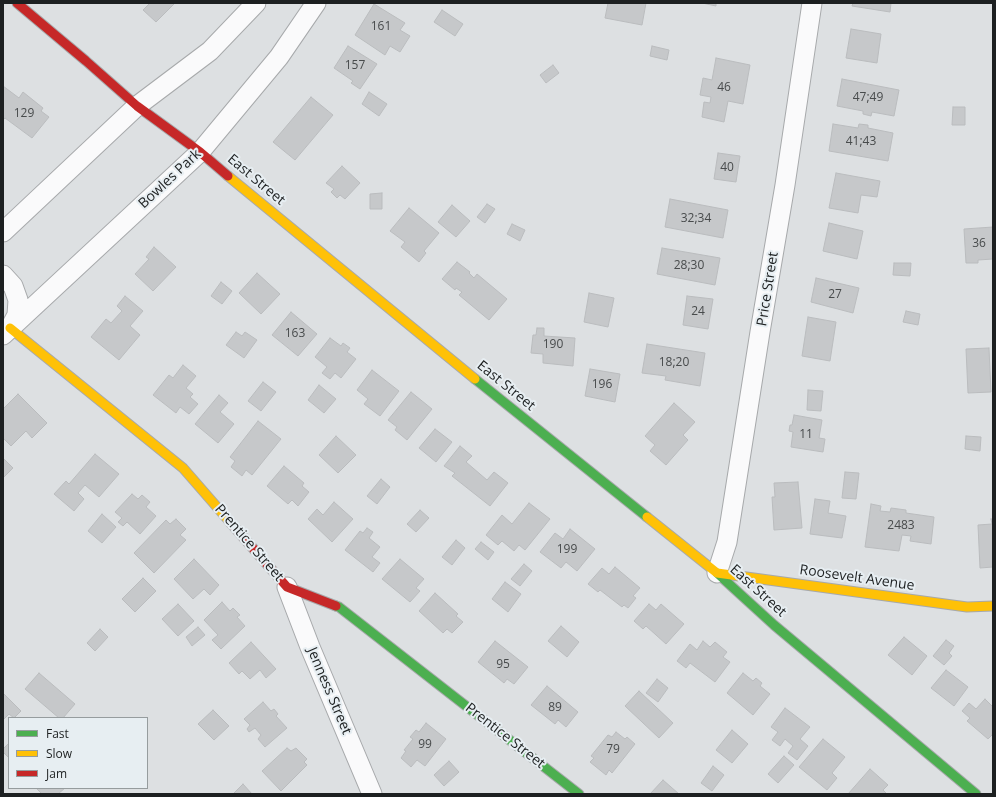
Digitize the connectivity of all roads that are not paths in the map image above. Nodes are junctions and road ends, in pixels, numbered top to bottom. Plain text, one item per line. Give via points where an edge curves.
1 (16, 3) edge
2 (256, 3) edge
3 (316, 3) edge
4 (812, 3) edge
5 (137, 106) junction
6 (200, 152) junction
7 (3, 232) edge
8 (3, 275) edge
9 (5, 332) edge
10 (717, 573) junction
11 (287, 587) junction
12 (993, 606) edge
13 (372, 794) edge
14 (579, 794) edge
15 (976, 794) edge

1 - 5 main road, East Street
2 - 5 street via 210,51
3 - 6 street, Bowles Park via 279,57
4 - 10 street, Price Street via 727,542
5 - 6 main road, East Street
5 - 7 street
6 - 9 street, Bowles Park
6 - 10 main road, East Street via 506,405
8 - 9 street via 13,286 18,300 17,315
9 - 11 main road, Prentice Street via 183,468
10 - 12 main road, Roosevelt Avenue via 967,607
10 - 15 main road, East Street via 774,625
11 - 13 street, Jenness Street
11 - 14 main road, Prentice Street via 339,607

